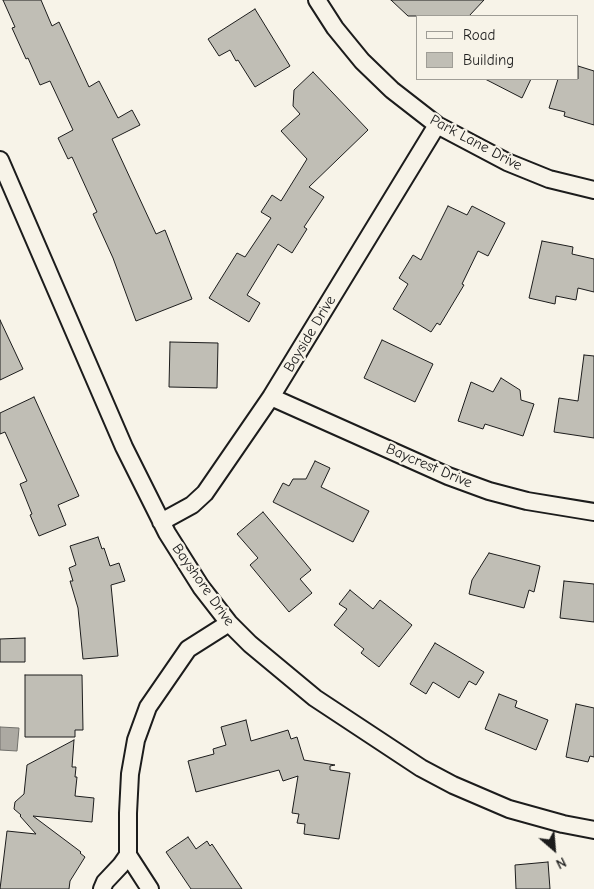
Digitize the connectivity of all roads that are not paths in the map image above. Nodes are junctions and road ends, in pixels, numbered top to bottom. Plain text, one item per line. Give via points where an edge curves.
1 (317, 0) edge
2 (437, 126) junction
3 (0, 160) edge
4 (594, 190) edge
5 (271, 397) junction
6 (594, 512) edge
7 (161, 522) junction
8 (229, 623) junction
9 (594, 830) edge
10 (128, 855) junction
11 (102, 889) edge
12 (150, 889) edge

1 - 2 street, Park Lane Drive via 362,61
2 - 4 street, Park Lane Drive via 507,162 549,179
2 - 5 street, Bayside Drive
3 - 7 street, Bayshore Drive via 124,447
5 - 6 street, Baycrest Drive via 489,491
5 - 7 street, Bayside Drive via 200,499
7 - 8 street, Bayshore Drive
8 - 9 street, Bayshore Drive via 315,698 421,768 509,809
8 - 10 street via 188,649 148,707 136,740 130,774
10 - 11 street via 104,882
10 - 12 street

